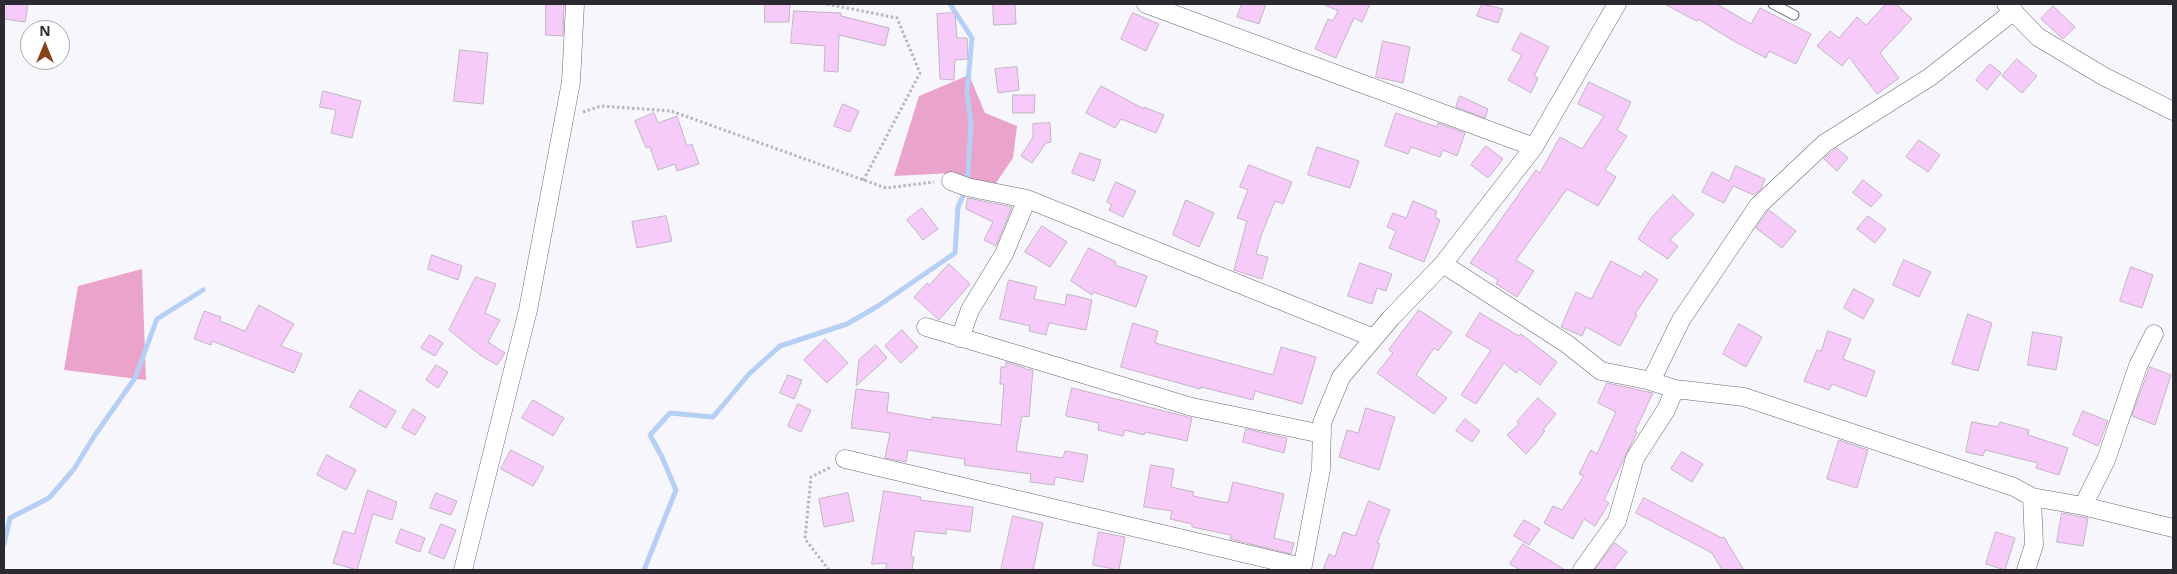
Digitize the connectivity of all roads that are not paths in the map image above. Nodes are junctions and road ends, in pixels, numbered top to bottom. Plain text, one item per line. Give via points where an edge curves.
1 (575, 4) edge
2 (1146, 4) edge
3 (1617, 4) edge
4 (1773, 4) edge
5 (2010, 7) edge
6 (1794, 15) dead end
7 (2173, 111) edge
8 (1534, 147) junction
9 (951, 181) road end
10 (1027, 199) junction
11 (1443, 264) junction
12 (926, 327) dead end
13 (2154, 334) dead end
14 (960, 338) junction
15 (1374, 338) junction
16 (1651, 381) junction
17 (1675, 389) junction
18 (1322, 434) junction
19 (844, 459) road end
20 (2032, 497) junction
21 (2082, 506) junction
22 (2173, 528) edge
23 (1302, 568) edge
24 (463, 570) edge
25 (1582, 570) edge
26 (2026, 570) edge

1 - 24 street via 571,82 528,310
2 - 8 street
3 - 8 street
4 - 6 lane
5 - 7 street via 2038,37 2103,76
5 - 16 street via 1930,77 1825,143 1758,206 1681,320
8 - 11 street
9 - 10 street
10 - 14 street via 1004,254 970,310
10 - 15 street
11 - 15 street
11 - 16 street via 1567,344 1601,372
12 - 14 street
13 - 21 street via 2138,366 2106,460
14 - 18 street via 1192,407
15 - 18 street via 1341,377 1322,423
16 - 17 street
17 - 20 street via 1744,397 2014,486
17 - 25 street via 1666,410 1635,458 1617,521
18 - 23 street via 1321,469
19 - 23 street
20 - 21 street
20 - 26 street via 2034,545
21 - 22 street

